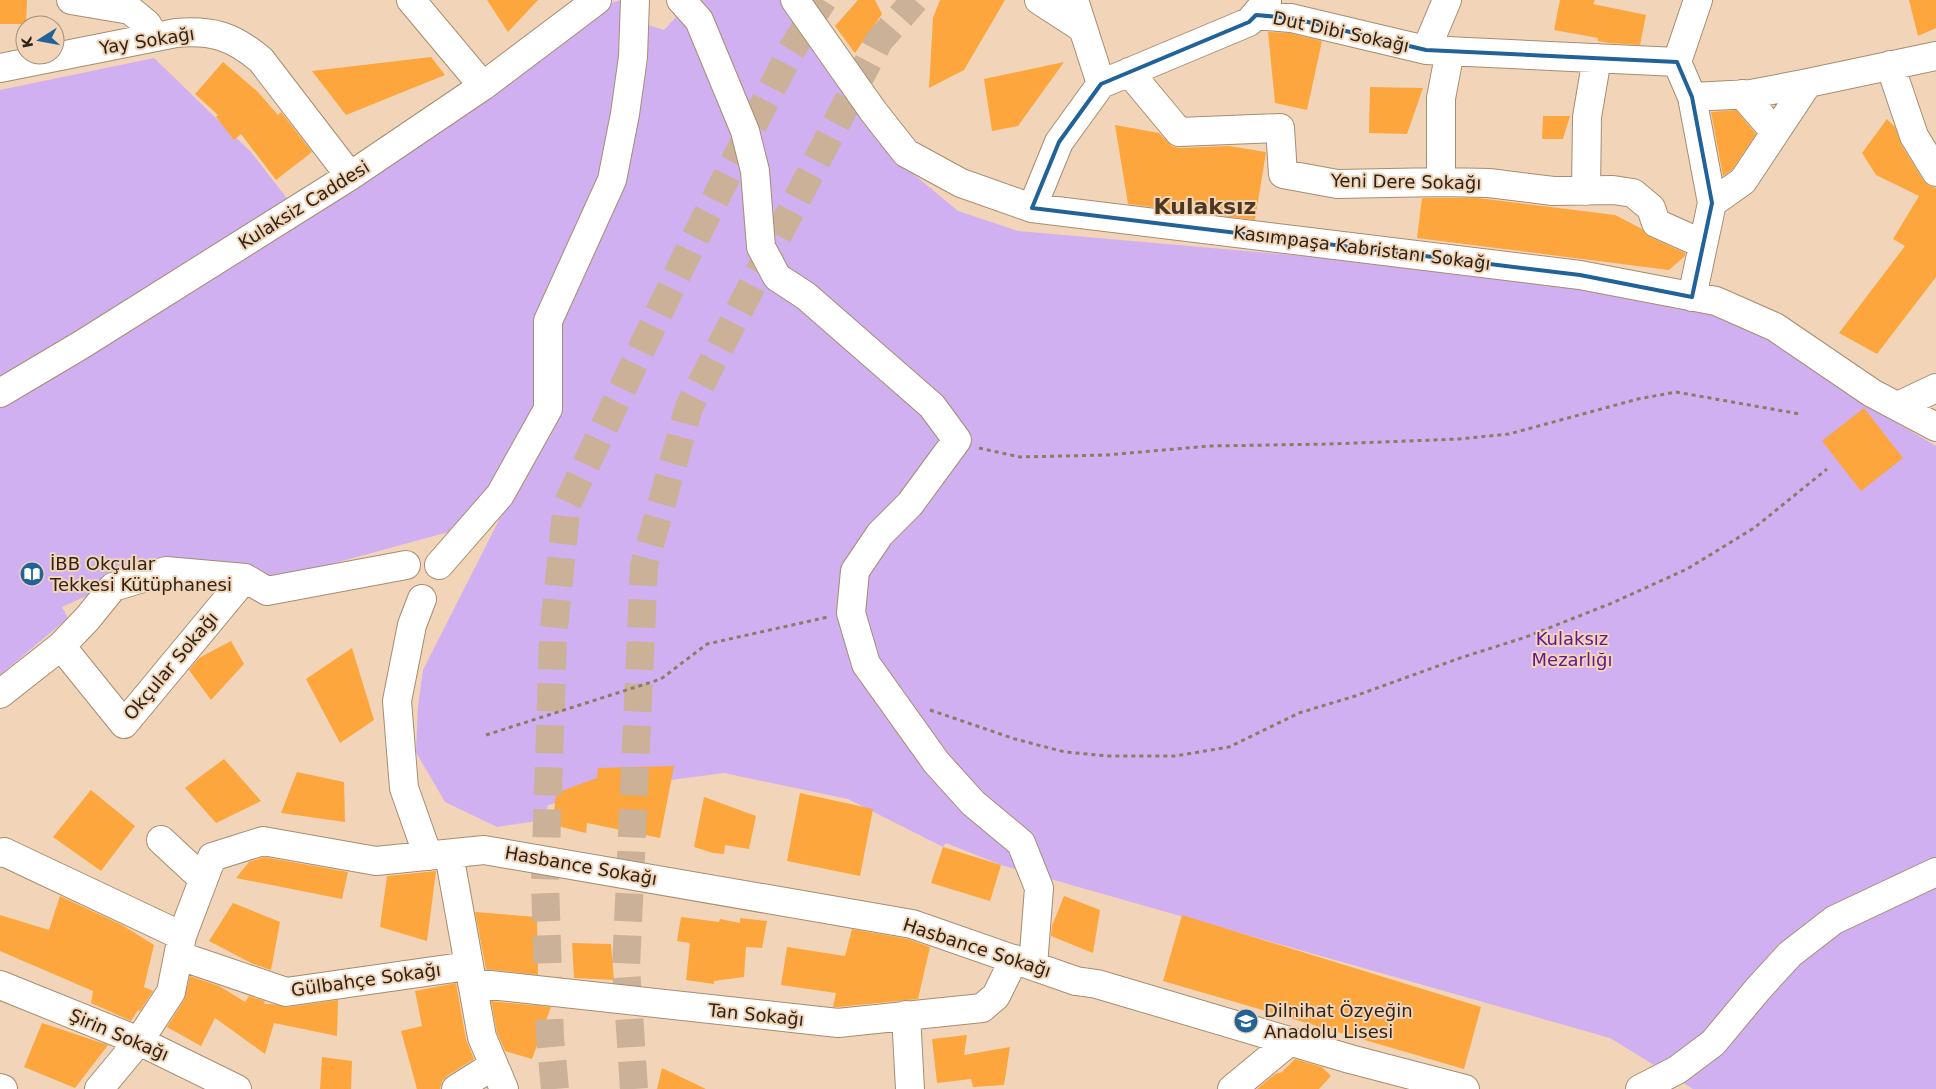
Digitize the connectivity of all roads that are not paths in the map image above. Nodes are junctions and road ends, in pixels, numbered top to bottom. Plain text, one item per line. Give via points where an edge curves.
1 (71, 0) edge
2 (411, 0) edge
3 (635, 0) edge
4 (682, 0) edge
5 (795, 0) edge
6 (1039, 0) edge
7 (1074, 0) edge
8 (1447, 0) edge
9 (1698, 0) edge
10 (594, 1) edge
11 (1262, 7) edge
12 (1082, 28) junction
13 (154, 37) junction
14 (1438, 51) junction
15 (1936, 56) edge
16 (1597, 58) junction
17 (1677, 62) junction
18 (1890, 66) junction
19 (0, 68) edge
20 (1129, 72) junction
21 (1808, 83) junction
22 (1101, 84) junction
23 (483, 86) junction
24 (1742, 94) junction
25 (1692, 96) junction
26 (1775, 132) junction
27 (1936, 172) edge
28 (350, 176) junction
29 (1441, 182) junction
30 (1586, 191) junction
31 (1712, 203) junction
32 (1032, 208) junction
33 (1703, 244) junction
34 (1692, 297) junction
35 (1936, 388) edge
36 (0, 393) edge
37 (1898, 406) junction
38 (1936, 427) edge
39 (406, 565) junction
40 (439, 565) junction
41 (245, 578) junction
42 (422, 599) junction
43 (61, 646) junction
44 (0, 694) edge
45 (161, 840) dead end
46 (0, 852) edge
47 (439, 855) junction
48 (1936, 872) edge
49 (204, 879) junction
50 (181, 946) junction
51 (1024, 962) junction
52 (470, 975) junction
53 (0, 985) edge
54 (906, 1015) junction
55 (139, 1041) junction
56 (1289, 1042) junction
57 (505, 1081) edge
58 (1418, 1084) edge
59 (99, 1089) edge
60 (236, 1089) edge
61 (456, 1089) edge
62 (910, 1089) edge
63 (1232, 1089) edge
64 (1465, 1089) edge
65 (1640, 1089) edge

1 - 13 street via 130,10 147,24
2 - 23 street
3 - 40 street via 633,57 612,180 548,321 548,409 500,495
4 - 51 street via 699,20 745,131 755,171 761,247 777,277 806,296 932,406 957,440 910,504 880,534 855,571 850,613 866,664 936,762 973,802 1021,843 1039,888
5 - 32 street, Kasımpaşa Kabristanı Sokağı via 906,153 961,183
6 - 12 street
7 - 12 street
8 - 14 street
9 - 17 street
10 - 23 street, Kulaksiz Caddesi
11 - 14 street, Dut Dibi Sokağı via 1291,18
11 - 20 street via 1249,22
12 - 22 street
13 - 19 street, Yay Sokağı
13 - 28 street, Yay Sokağı via 197,31 216,34 248,48 261,60
14 - 16 street, Dut Dibi Sokağı
14 - 29 street
15 - 18 street
16 - 17 street, Dut Dibi Sokağı
16 - 30 street via 1587,116
17 - 25 street
18 - 21 street
18 - 27 street via 1914,136
20 - 22 street
20 - 29 street, Yeni Dere Sokağı via 1179,132 1280,128 1283,174 1337,184
21 - 24 street
21 - 26 street
22 - 32 street via 1059,142
23 - 28 street, Kulaksiz Caddesi
24 - 25 street
24 - 26 street
25 - 31 street
26 - 31 street via 1743,181
28 - 36 street, Kulaksiz Caddesi
29 - 30 street, Yeni Dere Sokağı
30 - 33 street, Yeni Dere Sokağı via 1633,193 1651,208 1656,223
31 - 33 street
32 - 34 street, Kasımpaşa Kabristanı Sokağı via 1580,275
33 - 34 street
34 - 37 street, Kasımpaşa Kabristanı Sokağı via 1716,301 1775,327 1872,393
35 - 37 street
37 - 38 street, Kasımpaşa Kabristanı Sokağı
39 - 40 street via 418,557 434,560
39 - 41 street via 267,591
39 - 42 street via 402,572 404,589 409,595
40 - 42 street via 444,579 440,590
41 - 43 street via 166,571 113,587
41 - 43 street, Okçular Sokağı via 124,724
42 - 47 street via 412,625 397,701 404,788
43 - 44 street
45 - 49 street
46 - 50 street, Gülbahçe Sokağı
47 - 49 street, Hasbance Sokağı via 376,862 263,841 212,857
47 - 51 street, Hasbance Sokağı via 484,850 912,924
47 - 52 street
48 - 65 street via 1834,920 1790,954 1713,1043 1677,1070
49 - 50 street
50 - 52 street, Gülbahçe Sokağı via 286,992
50 - 55 street via 171,992
51 - 54 street, Tan Sokağı via 982,1008
51 - 56 street, Hasbance Sokağı via 1076,981 1097,984
52 - 54 street, Tan Sokağı via 838,1024
52 - 57 street via 482,1037
53 - 55 street, Şirin Sokağı
54 - 62 street
55 - 59 street
55 - 60 street, Şirin Sokağı
56 - 58 street, Hasbance Sokağı
56 - 63 street
57 - 61 street
58 - 64 street, Hasbance Sokağı

